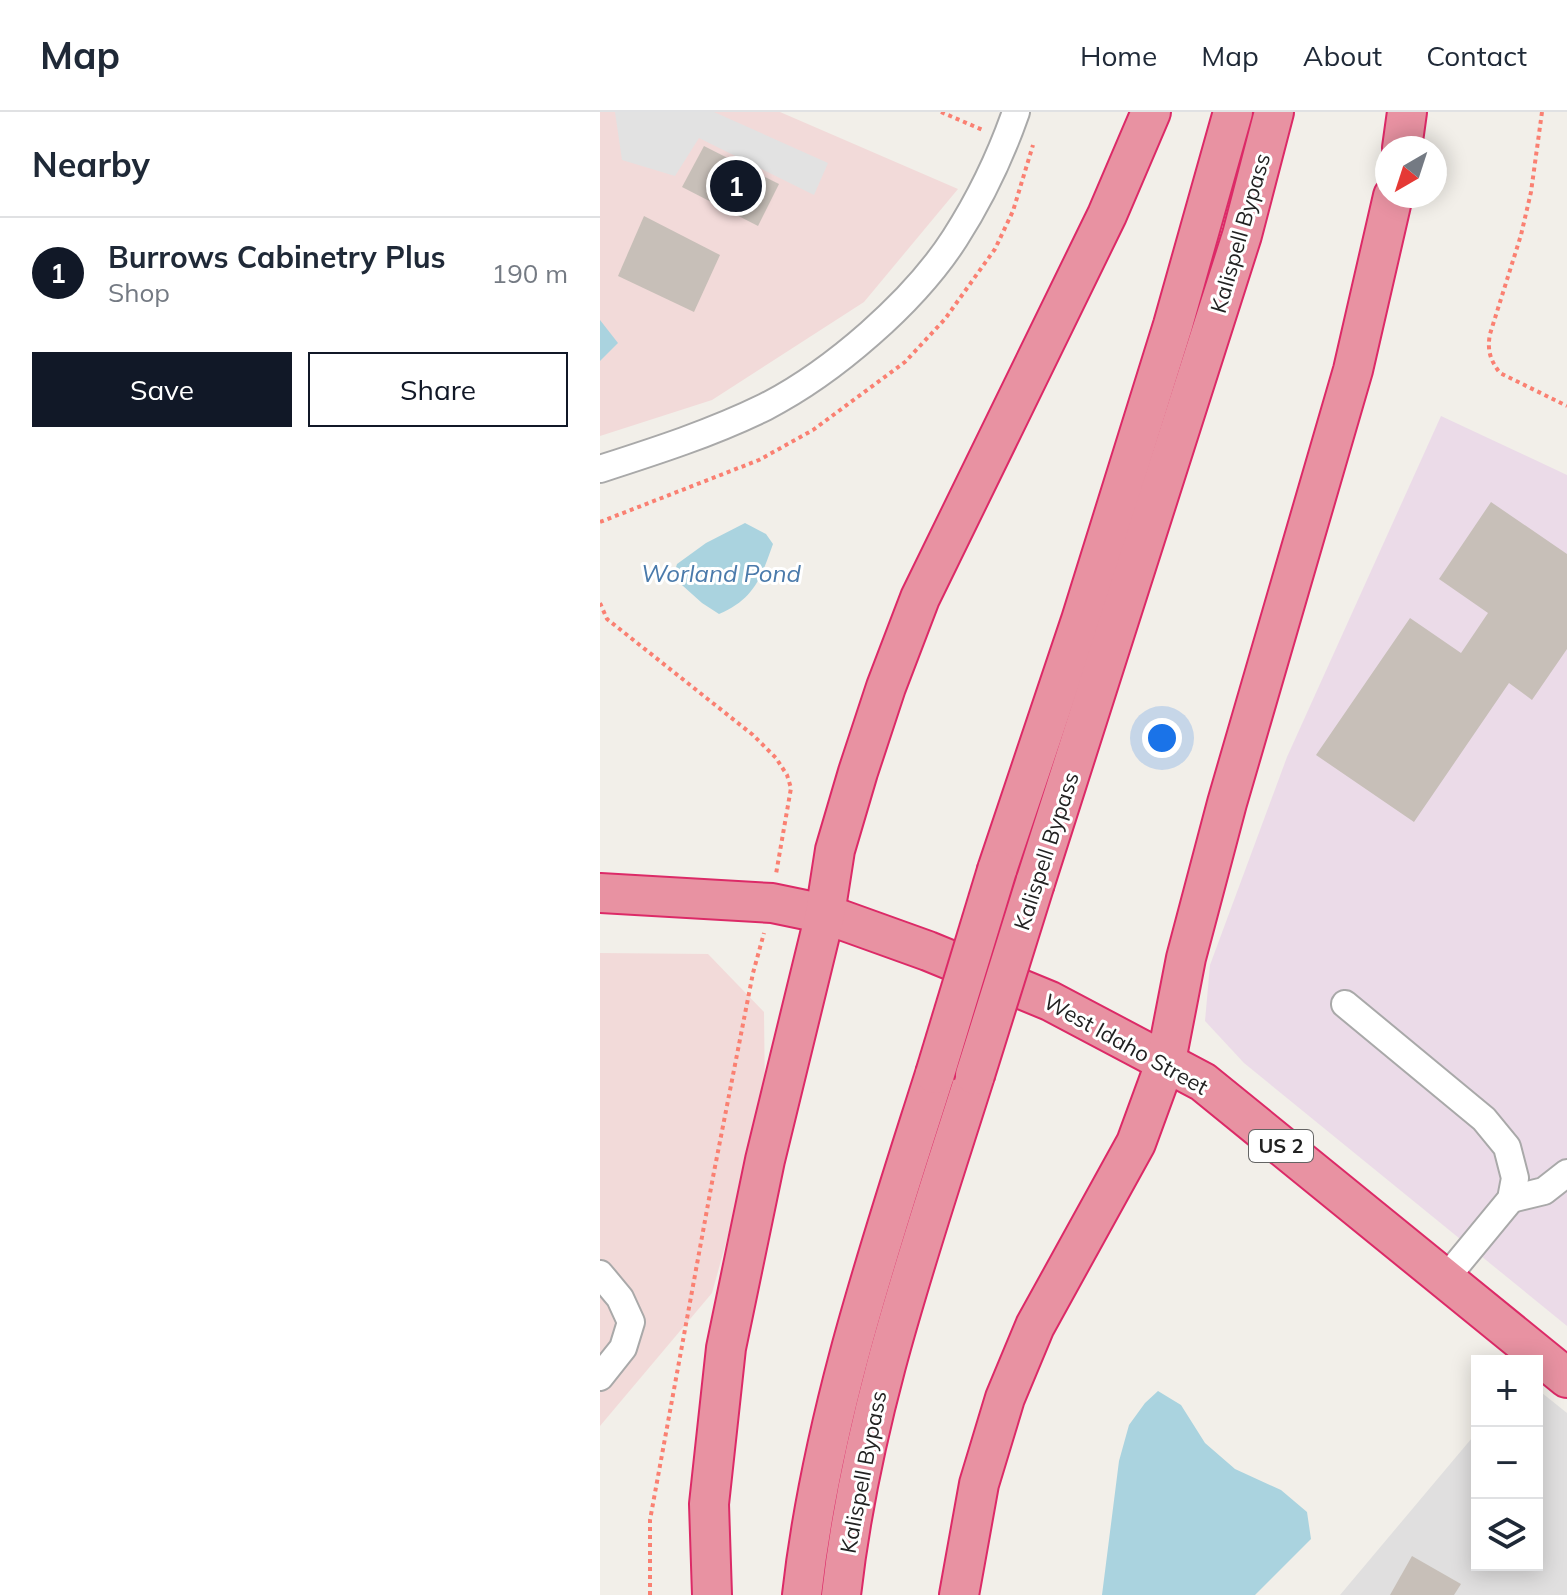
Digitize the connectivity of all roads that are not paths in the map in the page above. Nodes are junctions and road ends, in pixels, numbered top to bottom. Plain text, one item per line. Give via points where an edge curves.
1 (1016, 112) edge
2 (1151, 112) edge
3 (1233, 112) edge
4 (1274, 112) edge
5 (1407, 112) edge
6 (1404, 136) edge
7 (1390, 208) edge
8 (600, 469) edge
9 (600, 893) edge
10 (825, 914) junction
11 (1345, 1004) dead end
12 (1166, 1061) junction
13 (1567, 1173) edge
14 (1511, 1199) junction
15 (600, 1274) edge
16 (1445, 1279) junction
17 (600, 1377) edge
18 (1567, 1378) edge
19 (712, 1595) edge
20 (802, 1595) edge
21 (841, 1595) edge
22 (959, 1595) edge

1 - 8 street via 955,238 924,280 843,356 767,406 706,434
2 - 10 highway via 1100,229 920,598 858,772 835,850
3 - 20 highway, Kalispell Bypass, bridge via 1173,325 880,1249 814,1506
4 - 21 highway, Kalispell Bypass, bridge via 1242,235 879,1383
5 - 6 highway
7 - 12 highway via 1353,370 1194,927
9 - 10 highway, West Idaho Street / US 2 via 772,903
10 - 12 highway, West Idaho Street / US 2 via 1050,1001
10 - 19 highway via 726,1348 709,1504
11 - 14 street via 1484,1119 1507,1147 1515,1178
12 - 16 highway, West Idaho Street / US 2 via 1203,1082
12 - 22 highway via 1136,1143 1035,1326 1005,1398 979,1484
13 - 14 street via 1544,1191
14 - 16 street
15 - 17 street via 631,1322 623,1348
16 - 18 highway, West Idaho Street / US 2

